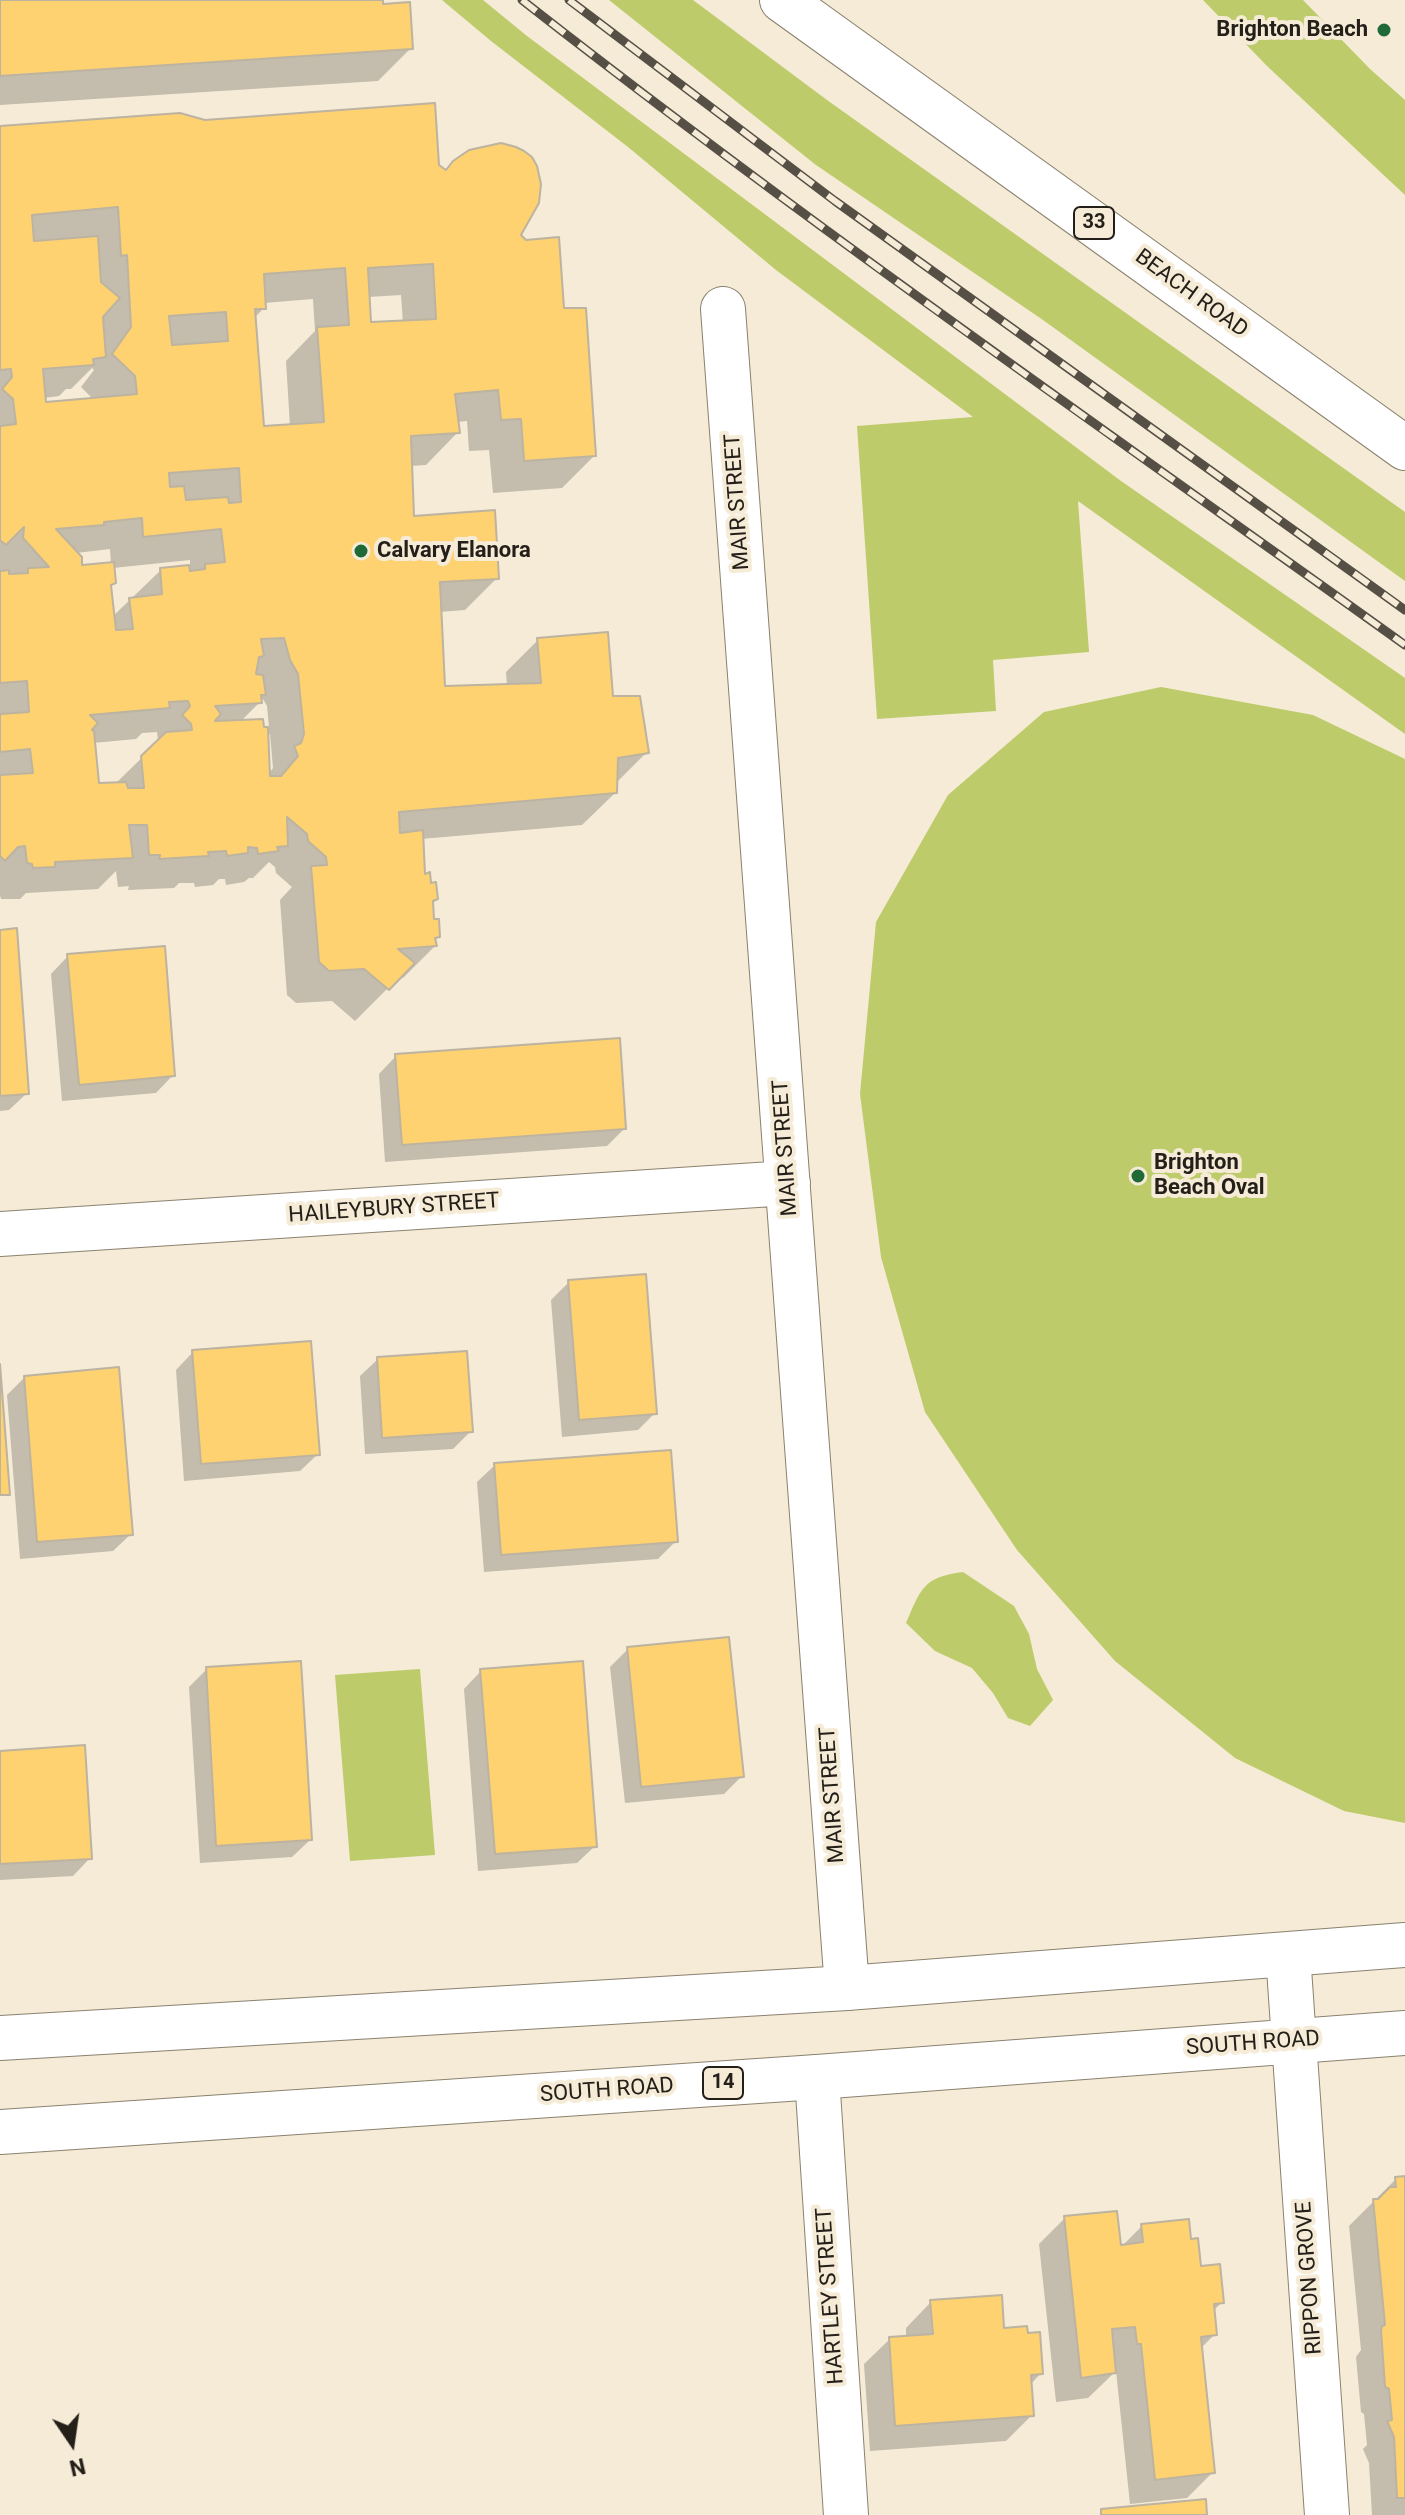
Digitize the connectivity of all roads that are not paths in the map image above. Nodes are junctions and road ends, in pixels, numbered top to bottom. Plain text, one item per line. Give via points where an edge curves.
1 (782, 0) edge
2 (723, 309) dead end
3 (1405, 448) edge
4 (788, 1183) junction
5 (0, 1234) edge
6 (1405, 1945) edge
7 (1288, 1954) junction
8 (847, 1988) junction
9 (1405, 2033) edge
10 (0, 2038) edge
11 (1294, 2041) junction
12 (817, 2077) junction
13 (0, 2132) edge
14 (846, 2515) edge
15 (1327, 2515) edge

1 - 3 main road, BEACH ROAD / 33
2 - 4 main road, MAIR STREET
4 - 5 main road, HAILEYBURY STREET
4 - 8 main road, MAIR STREET
6 - 7 main road
7 - 8 main road
7 - 11 main road, RIPPON GROVE
8 - 10 main road
9 - 11 main road, SOUTH ROAD / 14
11 - 12 main road, SOUTH ROAD / 14
11 - 15 main road, RIPPON GROVE
12 - 13 main road, SOUTH ROAD / 14
12 - 14 main road, HARTLEY STREET

